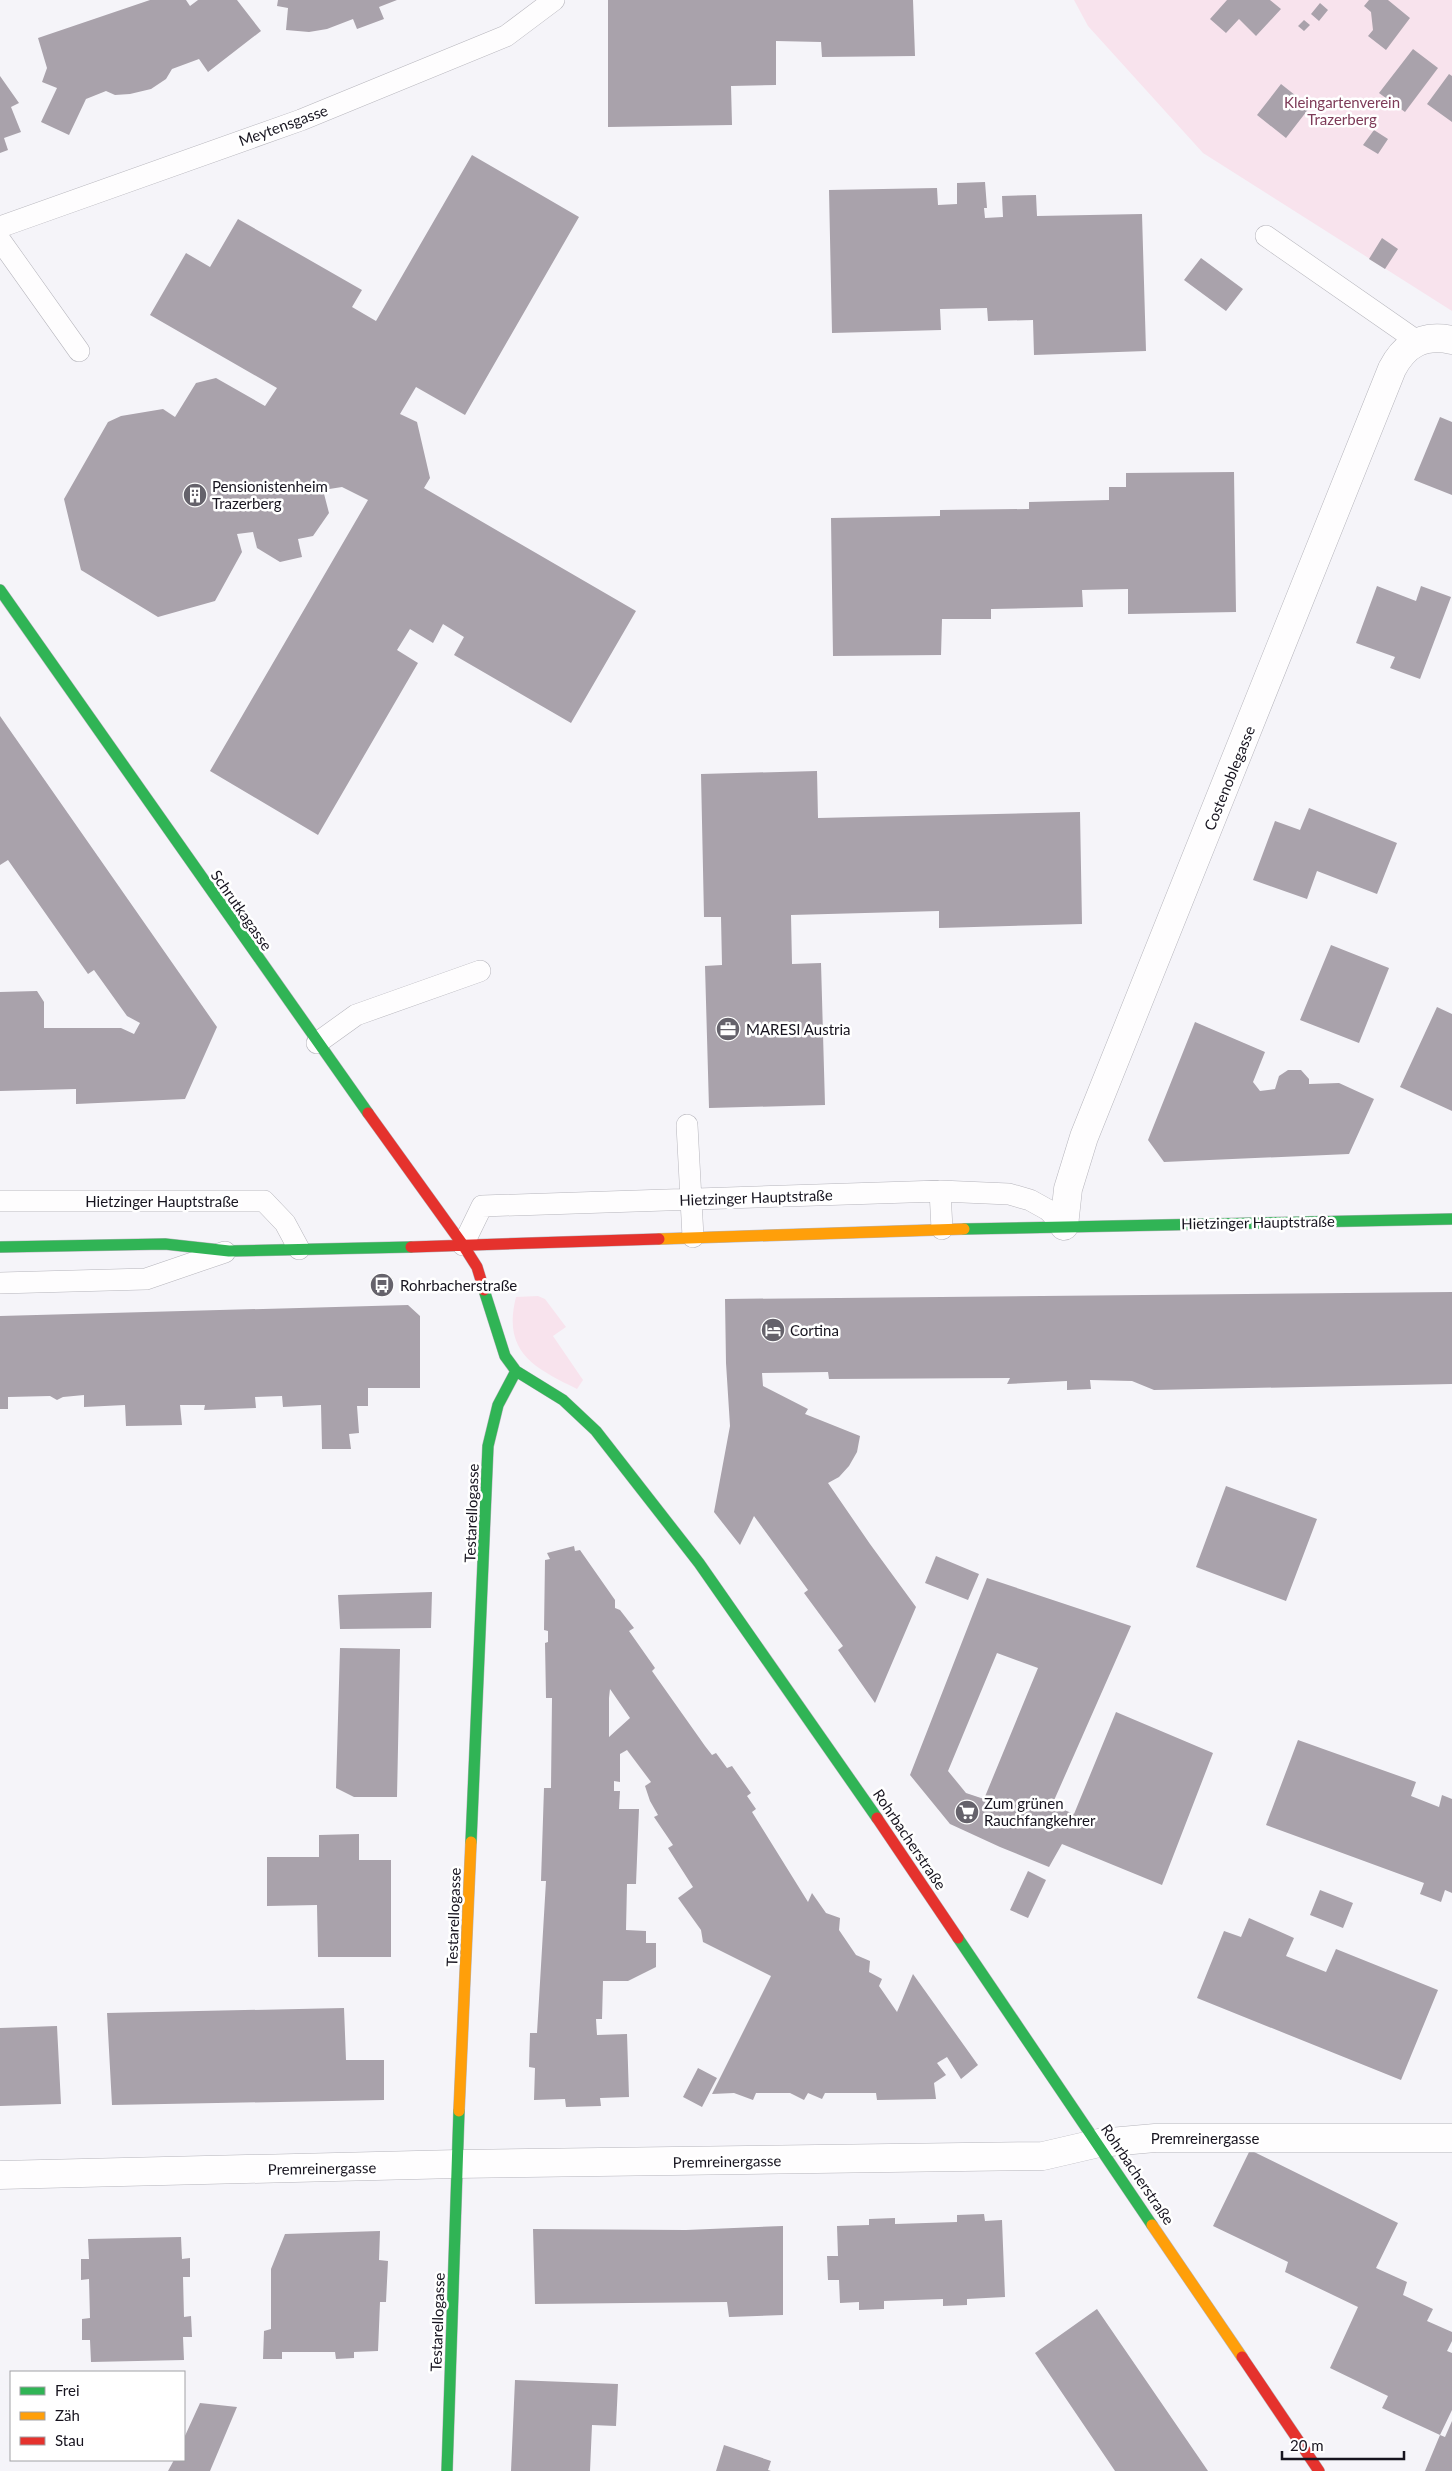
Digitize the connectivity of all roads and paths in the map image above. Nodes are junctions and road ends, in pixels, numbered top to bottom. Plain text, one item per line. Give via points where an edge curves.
1 (554, 0) edge
2 (0, 227) edge
3 (1266, 236) dead end
4 (0, 240) edge
5 (1452, 340) edge
6 (1418, 341) junction
7 (79, 351) dead end
8 (0, 590) edge
9 (480, 971) dead end
10 (318, 1042) junction
11 (687, 1125) dead end
12 (940, 1191) junction
13 (691, 1199) junction
14 (0, 1202) edge
15 (1452, 1219) edge
16 (1064, 1226) junction
17 (942, 1229) junction
18 (692, 1237) junction
19 (463, 1245) junction
20 (0, 1247) edge
21 (299, 1249) junction
22 (229, 1251) junction
23 (0, 1283) edge
24 (516, 1371) junction
25 (1452, 2138) edge
26 (1099, 2143) junction
27 (457, 2164) junction
28 (0, 2175) edge
29 (447, 2471) edge
30 (1319, 2471) edge

1 - 2 lane, Meytensgasse via 506,36 301,120
3 - 6 lane
4 - 7 lane
5 - 6 street
6 - 16 street, Costenoblegasse via 1399,355 1392,369 1084,1137 1068,1189
8 - 10 street, Schrutkagasse
9 - 10 lane via 356,1015
10 - 19 street, Schrutkagasse
11 - 13 lane
12 - 13 lane, Hietzinger Hauptstraße
12 - 16 lane, Hietzinger Hauptstraße via 1009,1194 1048,1210
12 - 17 lane
13 - 18 lane
13 - 19 lane, Hietzinger Hauptstraße via 482,1206
14 - 21 lane, Hietzinger Hauptstraße via 264,1201 285,1223
15 - 16 street, Hietzinger Hauptstraße
16 - 17 street, Hietzinger Hauptstraße
17 - 18 street, Hietzinger Hauptstraße
18 - 19 street, Hietzinger Hauptstraße
19 - 21 street, Hietzinger Hauptstraße
19 - 24 street, Rohrbacherstraße via 477,1267 505,1356
20 - 22 street, Hietzinger Hauptstraße via 165,1244
21 - 22 street, Hietzinger Hauptstraße
22 - 23 lane, Hietzinger Hauptstraße via 146,1279
24 - 26 street, Rohrbacherstraße via 562,1400 596,1431 699,1562
24 - 27 street, Testarellogasse via 498,1405 488,1446
25 - 26 street, Premreinergasse via 1155,2138
26 - 27 street, Premreinergasse via 1043,2156
26 - 30 street, Rohrbacherstraße
27 - 28 street, Premreinergasse
27 - 29 street, Testarellogasse

